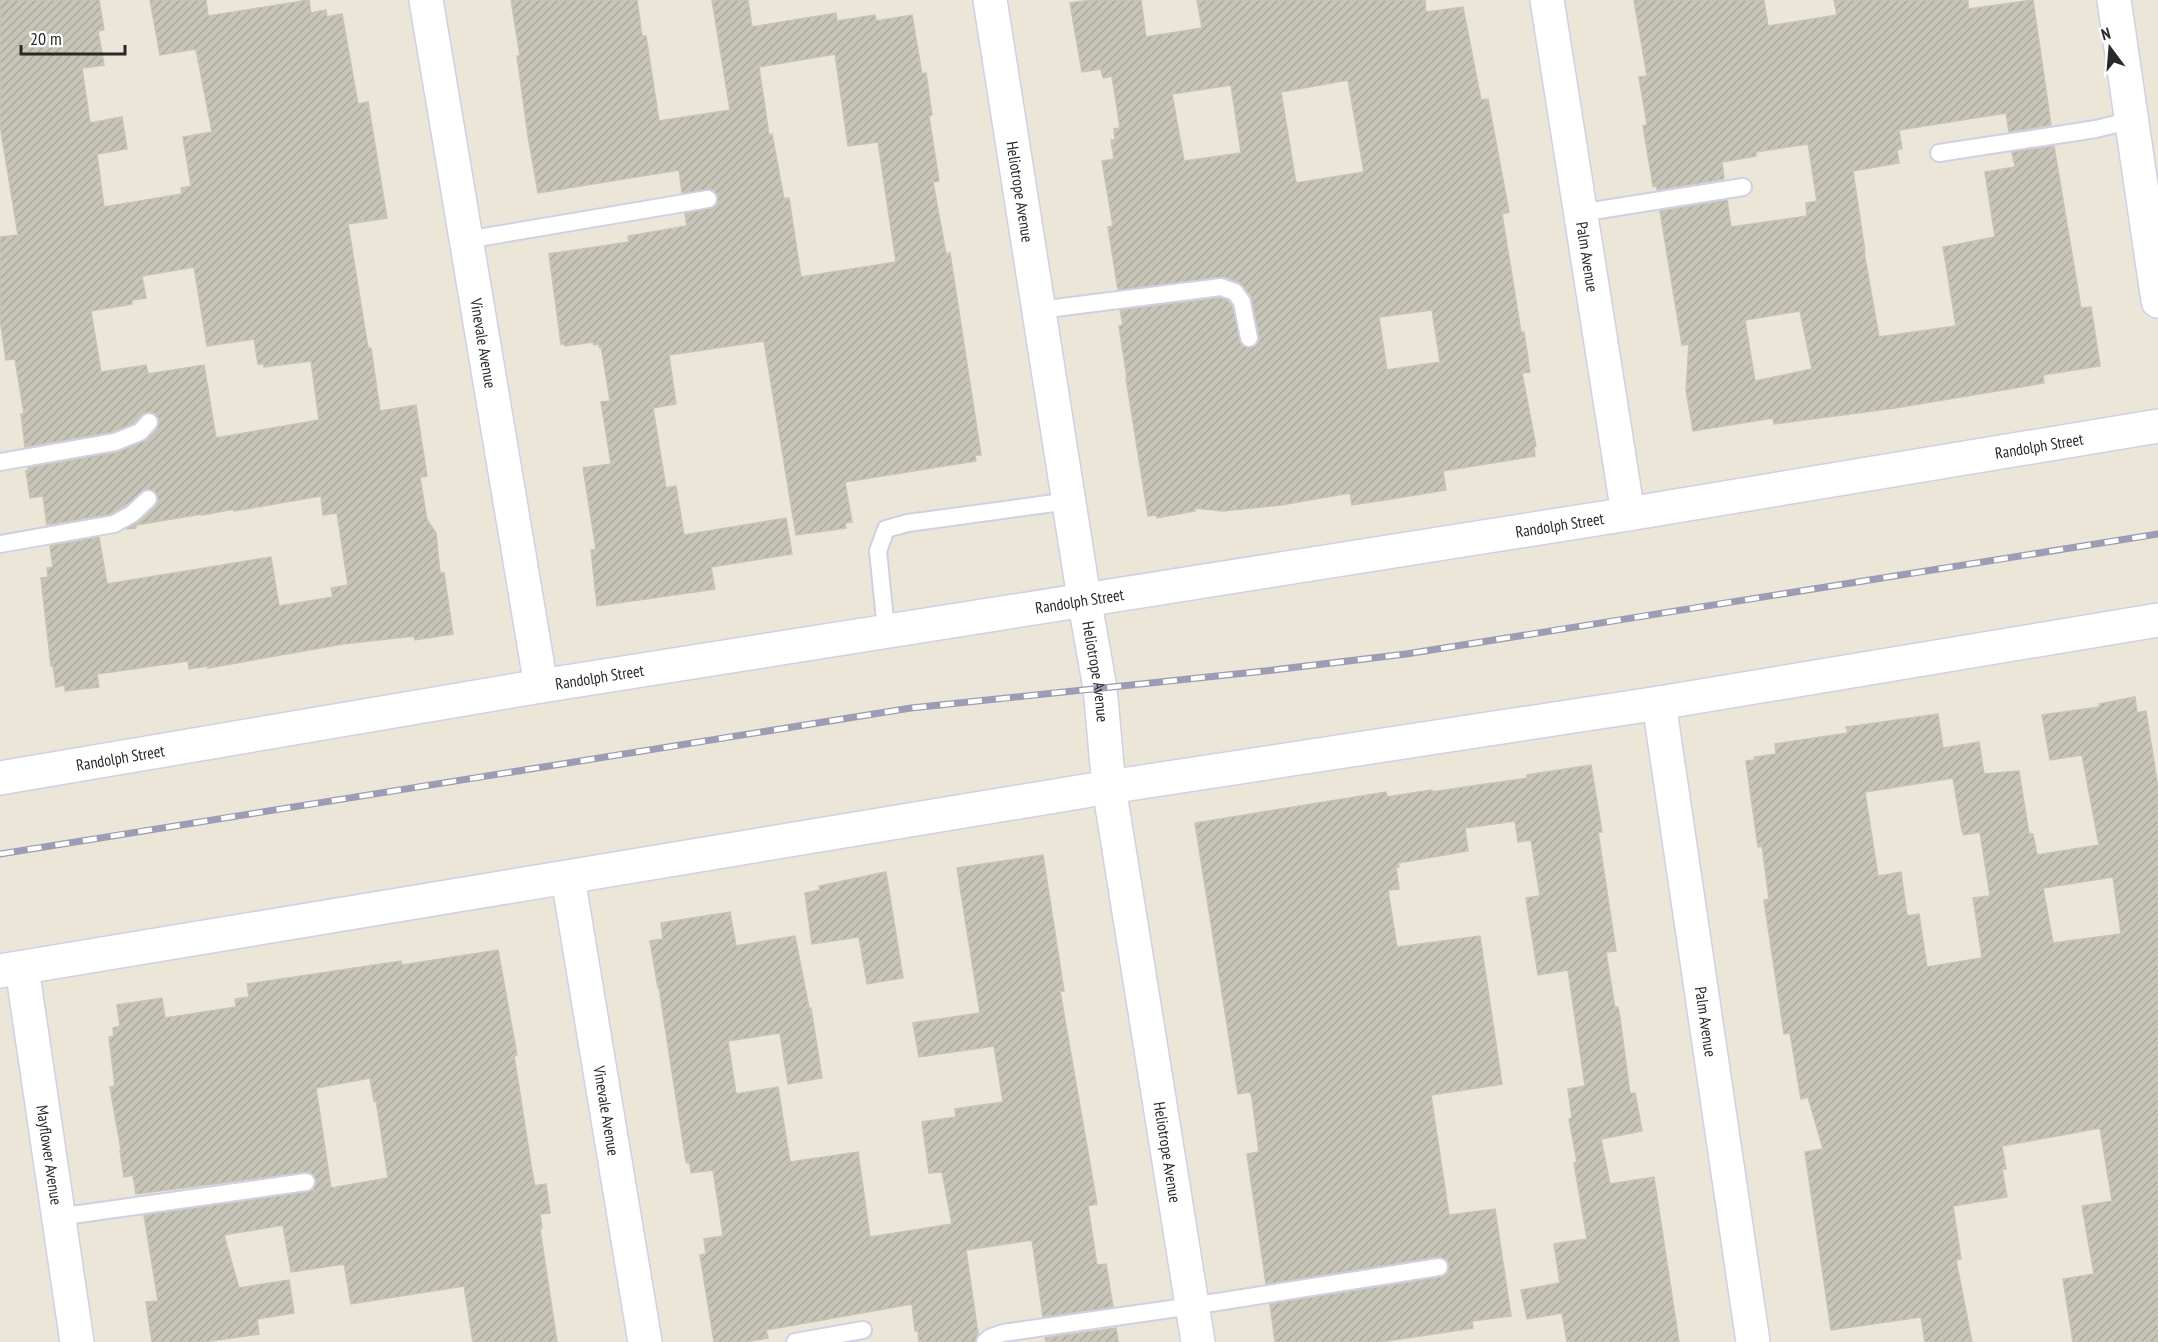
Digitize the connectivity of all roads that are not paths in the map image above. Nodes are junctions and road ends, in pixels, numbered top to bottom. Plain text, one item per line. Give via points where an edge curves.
1 (426, 0) edge
2 (990, 0) edge
3 (1547, 0) edge
4 (2114, 0) edge
5 (2132, 120) junction
6 (1939, 153) dead end
7 (1743, 187) dead end
8 (708, 199) dead end
9 (1580, 213) junction
10 (466, 240) junction
11 (2158, 301) edge
12 (1039, 310) junction
13 (1249, 338) dead end
14 (149, 422) dead end
15 (2158, 426) edge
16 (0, 462) edge
17 (148, 499) dead end
18 (1069, 501) junction
19 (1628, 514) junction
20 (0, 544) edge
21 (1084, 598) junction
22 (2158, 620) edge
23 (886, 630) junction
24 (541, 686) junction
25 (1659, 703) junction
26 (0, 778) edge
27 (1109, 787) junction
28 (568, 878) junction
29 (11, 970) edge
30 (306, 1182) dead end
31 (58, 1217) junction
32 (1439, 1267) dead end
33 (1192, 1306) junction
34 (863, 1330) dead end
35 (77, 1342) edge
36 (645, 1342) edge
37 (795, 1342) edge
38 (985, 1342) edge
39 (1198, 1342) edge
40 (1753, 1342) edge

1 - 10 street, Vinevale Avenue
2 - 12 street, Heliotrope Avenue
3 - 9 street, Palm Avenue
4 - 5 street
5 - 6 lane
5 - 11 street
7 - 9 lane
8 - 10 lane
9 - 19 street, Palm Avenue
10 - 24 street, Vinevale Avenue
12 - 13 lane via 1221,287 1235,292 1242,302
12 - 18 street, Heliotrope Avenue
14 - 16 lane via 140,432 115,442
15 - 19 street, Randolph Street
17 - 20 lane via 132,514 108,526
18 - 21 street, Heliotrope Avenue
18 - 23 lane via 886,529 878,551
19 - 21 street, Randolph Street
21 - 23 street, Randolph Street
21 - 27 street, Heliotrope Avenue via 1100,688
22 - 25 street
23 - 24 street, Randolph Street
24 - 26 street, Randolph Street
25 - 27 street
25 - 40 street, Palm Avenue
27 - 28 street
27 - 33 street, Heliotrope Avenue
28 - 29 street
28 - 36 street, Vinevale Avenue
29 - 31 street, Mayflower Avenue
30 - 31 lane
31 - 35 street, Mayflower Avenue
32 - 33 lane
33 - 38 lane via 1003,1333
33 - 39 street, Heliotrope Avenue
34 - 37 lane

